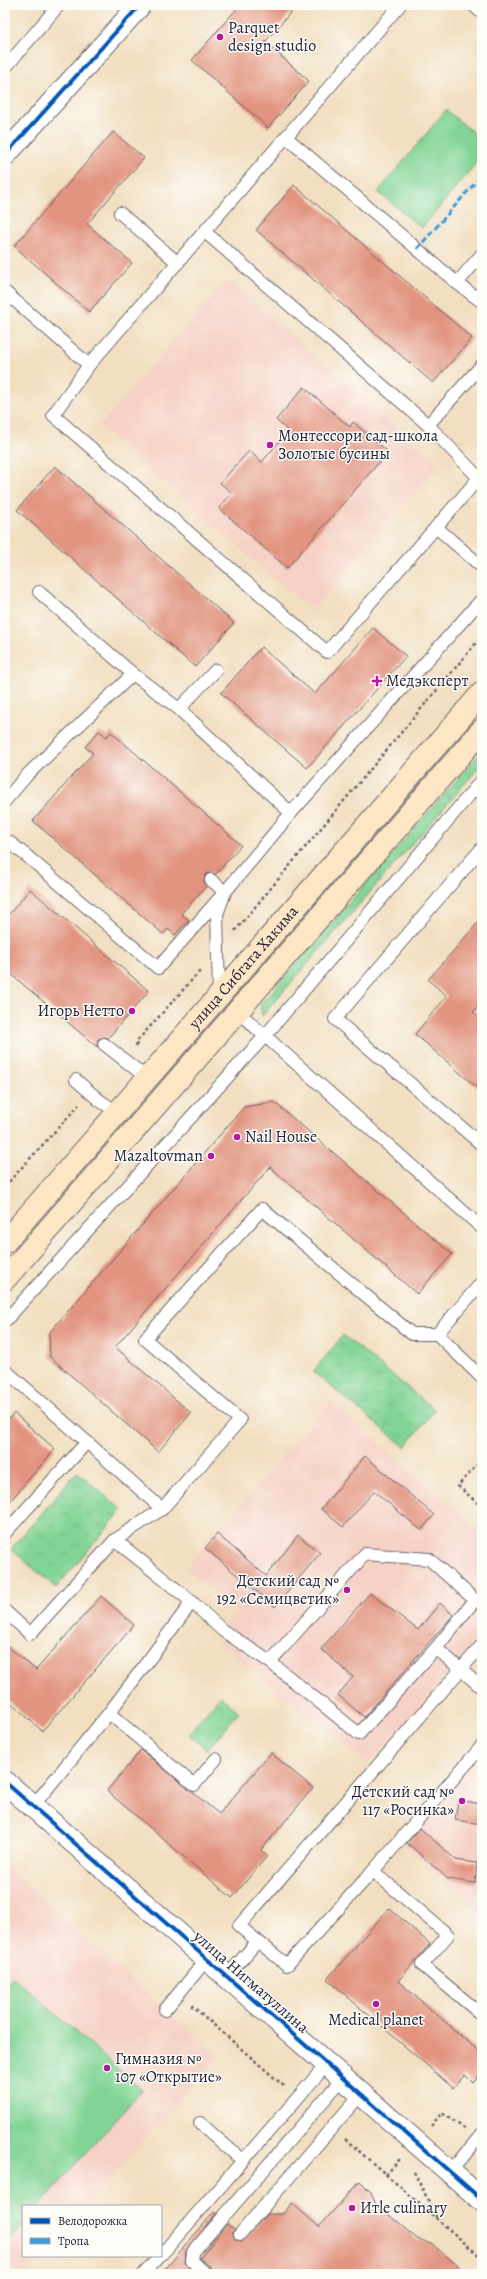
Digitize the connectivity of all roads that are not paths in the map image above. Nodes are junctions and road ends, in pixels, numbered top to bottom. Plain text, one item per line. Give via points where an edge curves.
1 (59, 5) edge
2 (140, 5) edge
3 (400, 5) edge
4 (473, 5) edge
5 (482, 12) edge
6 (5, 68) edge
7 (287, 138) junction
8 (5, 155) edge
9 (120, 213) dead end
10 (205, 232) junction
11 (482, 254) edge
12 (178, 263) junction
13 (457, 283) junction
14 (5, 292) edge
15 (482, 302) edge
16 (482, 365) edge
17 (89, 366) junction
18 (428, 425) junction
19 (436, 527) junction
20 (482, 567) edge
21 (39, 592) dead end
22 (482, 599) edge
23 (216, 670) dead end
24 (133, 674) junction
25 (482, 693) edge
26 (179, 709) junction
27 (482, 730) edge
28 (482, 780) edge
29 (5, 801) edge
30 (291, 813) junction
31 (5, 842) edge
32 (482, 848) edge
33 (211, 880) dead end
34 (225, 892) junction
35 (219, 995) junction
36 (238, 1012) junction
37 (265, 1036) junction
38 (104, 1044) dead end
39 (147, 1078) junction
40 (76, 1080) dead end
41 (117, 1112) junction
42 (482, 1145) edge
43 (482, 1228) edge
44 (5, 1242) edge
45 (5, 1279) edge
46 (482, 1282) edge
47 (5, 1321) edge
48 (437, 1334) junction
49 (5, 1370) edge
50 (482, 1378) edge
51 (87, 1442) junction
52 (162, 1509) junction
53 (5, 1533) edge
54 (115, 1540) junction
55 (192, 1602) junction
56 (5, 1611) edge
57 (482, 1644) edge
58 (436, 1648) junction
59 (270, 1662) junction
60 (461, 1669) junction
61 (482, 1688) edge
62 (109, 1713) junction
63 (482, 1746) edge
64 (216, 1760) dead end
65 (5, 1782) edge
66 (33, 1806) junction
67 (373, 1871) junction
68 (257, 1942) junction
69 (207, 1959) junction
70 (226, 1976) junction
71 (164, 2010) dead end
72 (482, 2015) edge
73 (327, 2064) junction
74 (343, 2078) junction
75 (361, 2094) junction
76 (200, 2124) dead end
77 (480, 2136) edge
78 (243, 2161) junction
79 (450, 2172) junction
80 (482, 2200) edge
81 (240, 2234) dead end
82 (162, 2253) edge
83 (158, 2257) edge
84 (144, 2274) edge
85 (206, 2274) edge

1 - 6 lane
2 - 8 street
3 - 7 lane
4 - 5 lane
7 - 10 lane
7 - 13 lane
9 - 12 lane
10 - 12 lane
10 - 18 lane
11 - 13 lane
12 - 17 lane
13 - 15 lane
14 - 17 lane
16 - 18 lane
17 - 19 lane via 53,415 327,652
18 - 19 lane via 479,478
19 - 20 lane
21 - 24 lane
22 - 30 lane
23 - 26 lane
24 - 26 lane
24 - 29 lane via 27,775
25 - 35 main road, улица Сибгата Хакима
26 - 30 lane
27 - 36 main road, улица Сибгата Хакима
28 - 37 lane
30 - 34 lane
31 - 34 lane via 9,842 158,968
32 - 42 lane via 335,1019
33 - 34 lane
34 - 35 lane via 217,914
35 - 39 main road, улица Сибгата Хакима
36 - 37 lane
36 - 45 main road, улица Сибгата Хакима
37 - 43 lane
37 - 47 lane
38 - 39 lane
39 - 41 main road, улица Сибгата Хакима
40 - 41 lane
41 - 44 main road, улица Сибгата Хакима
46 - 48 lane
48 - 50 lane
48 - 52 lane via 412,1334 262,1209 145,1339 240,1420
49 - 51 lane
51 - 52 lane
51 - 53 lane
52 - 54 lane
54 - 55 lane
54 - 56 lane via 30,1634
55 - 59 lane via 222,1630
55 - 62 lane
57 - 60 lane
58 - 59 lane via 359,1734
58 - 59 lane via 474,1600 429,1559 365,1554
58 - 60 lane
60 - 61 lane
60 - 68 lane via 239,1926
62 - 64 lane via 194,1785
62 - 66 lane
63 - 67 lane
65 - 66 street, улица Нигматуллина
66 - 69 street, улица Нигматуллина
67 - 68 lane via 287,1965
67 - 72 lane via 448,1935 422,1965
68 - 70 lane
69 - 70 street, улица Нигматуллина
69 - 71 lane
70 - 73 street, улица Нигматуллина
73 - 74 street, улица Нигматуллина
73 - 78 lane
74 - 75 street, улица Нигматуллина
74 - 85 lane via 193,2252 192,2261
75 - 79 street, улица Нигматуллина
75 - 81 lane
76 - 78 lane
77 - 79 lane
78 - 82 lane
79 - 80 street, улица Нигматуллина
83 - 84 lane

